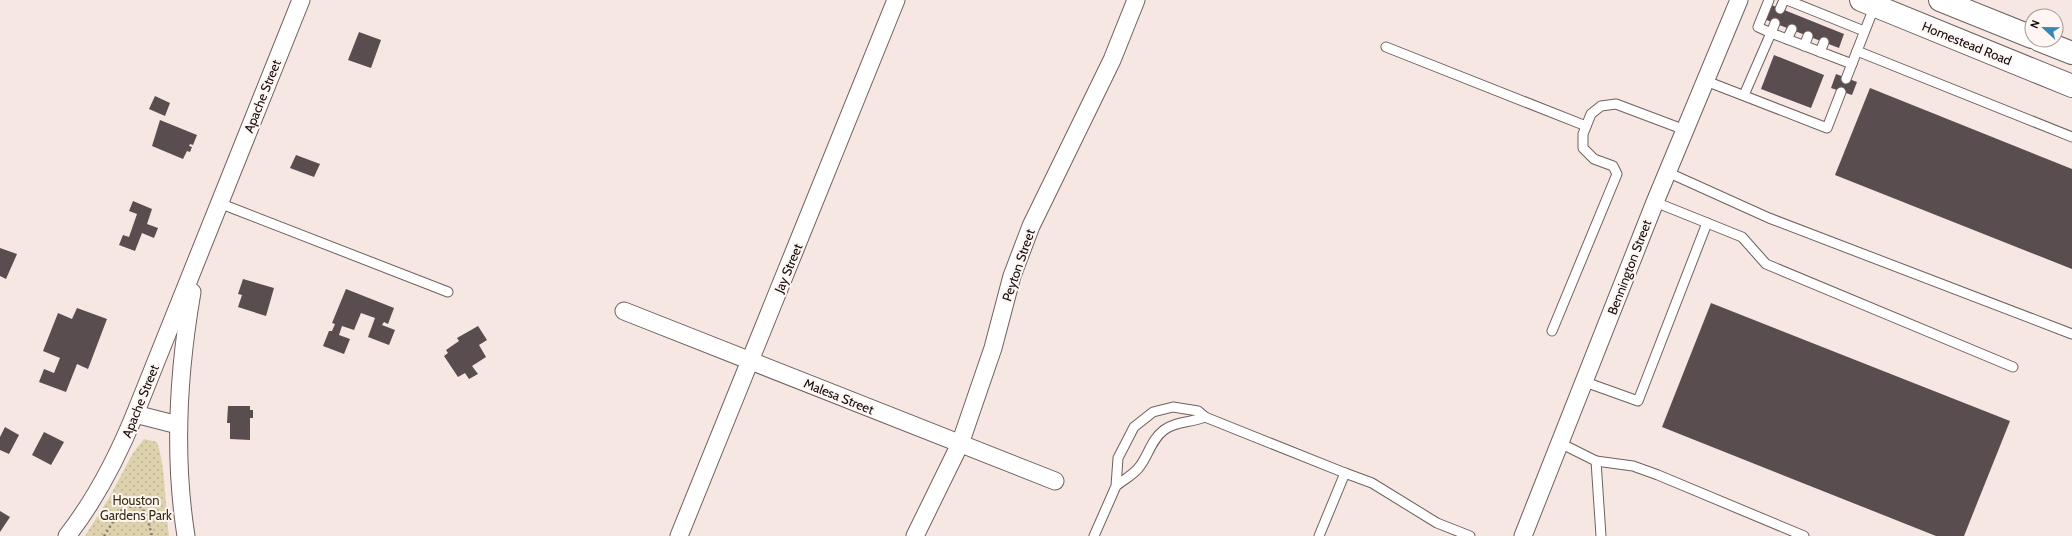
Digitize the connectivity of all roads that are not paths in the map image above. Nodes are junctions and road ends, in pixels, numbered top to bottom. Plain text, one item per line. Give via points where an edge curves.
1 (301, 0) edge
2 (896, 0) edge
3 (1136, 0) edge
4 (1739, 0) edge
5 (1769, 0) edge
6 (1940, 0) edge
7 (1790, 3) edge
8 (1868, 3) edge
9 (1817, 12) junction
10 (1797, 15) dead end
11 (1834, 19) junction
12 (1814, 22) dead end
13 (1775, 23) dead end
14 (1830, 28) dead end
15 (1792, 29) dead end
16 (1864, 31) junction
17 (1771, 33) junction
18 (2024, 34) edge
19 (1808, 36) dead end
20 (1787, 39) junction
21 (1824, 42) dead end
22 (1804, 46) junction
23 (1386, 47) dead end
24 (2059, 48) edge
25 (1857, 50) junction
26 (1820, 52) junction
27 (2072, 53) edge
28 (1852, 64) junction
29 (1846, 79) dead end
30 (1706, 81) junction
31 (2072, 86) edge
32 (1841, 92) dead end
33 (1744, 95) junction
34 (1586, 126) junction
35 (1685, 130) junction
36 (2072, 137) edge
37 (1667, 172) junction
38 (1655, 202) junction
39 (219, 203) junction
40 (1707, 223) junction
41 (198, 258) junction
42 (448, 292) dead end
43 (624, 311) dead end
44 (1552, 331) dead end
45 (2072, 334) edge
46 (749, 360) junction
47 (2013, 367) dead end
48 (1585, 382) junction
49 (136, 414) junction
50 (1204, 417) junction
51 (178, 426) junction
52 (1560, 443) junction
53 (960, 444) junction
54 (1596, 461) junction
55 (1345, 473) junction
56 (1055, 481) dead end
57 (1116, 486) junction
58 (68, 536) edge
59 (186, 536) edge
60 (679, 536) edge
61 (915, 536) edge
62 (1094, 536) edge
63 (1319, 536) edge
64 (1470, 536) edge
65 (1523, 536) edge
66 (1601, 536) edge
67 (1804, 536) edge

1 - 39 street, Apache Street
2 - 46 street, Jay Street
3 - 53 street, Peyton Street via 1112,60 1030,226 1012,276 993,348
4 - 30 street, Bennington Street
5 - 17 lane via 1758,27
6 - 18 main road
7 - 9 lane
7 - 10 lane
8 - 16 lane
8 - 31 main road, Homestead Road
9 - 11 lane
9 - 12 lane
11 - 14 lane
11 - 16 lane
13 - 17 lane
15 - 20 lane
16 - 25 lane
17 - 20 lane
17 - 33 lane
19 - 22 lane
20 - 22 lane
21 - 26 lane
22 - 26 lane
23 - 34 lane
24 - 27 main road
25 - 28 lane
25 - 36 lane
26 - 28 lane
28 - 29 lane
30 - 33 lane
30 - 35 street, Bennington Street
32 - 33 lane via 1828,128
34 - 35 lane via 1591,114 1601,106 1616,104
34 - 44 lane via 1583,148 1594,159 1613,166 1617,174
35 - 37 street, Bennington Street
37 - 38 street, Bennington Street
37 - 45 lane via 1769,218
38 - 40 lane
38 - 48 street, Bennington Street
39 - 41 street, Apache Street
39 - 42 lane
40 - 47 lane via 1742,237 1766,264
40 - 48 lane via 1638,402
41 - 49 street, Apache Street
41 - 51 street, Apache Street via 182,347
43 - 46 street, Malesa Street
46 - 53 street, Malesa Street
46 - 60 street, Jay Street
48 - 52 street, Bennington Street
49 - 51 street
49 - 58 street, Apache Street via 102,485
50 - 55 lane
50 - 57 lane via 1195,421 1176,423 1165,429 1156,437 1140,467
50 - 57 lane via 1198,411 1173,407 1153,412 1140,422 1134,427 1118,458
51 - 59 street, Apache Street via 178,461
52 - 54 lane
52 - 65 street, Bennington Street
53 - 56 street, Malesa Street
53 - 61 street, Peyton Street
54 - 66 lane
54 - 67 lane via 1634,466
55 - 63 lane
55 - 64 lane via 1372,483 1437,523
57 - 62 lane

